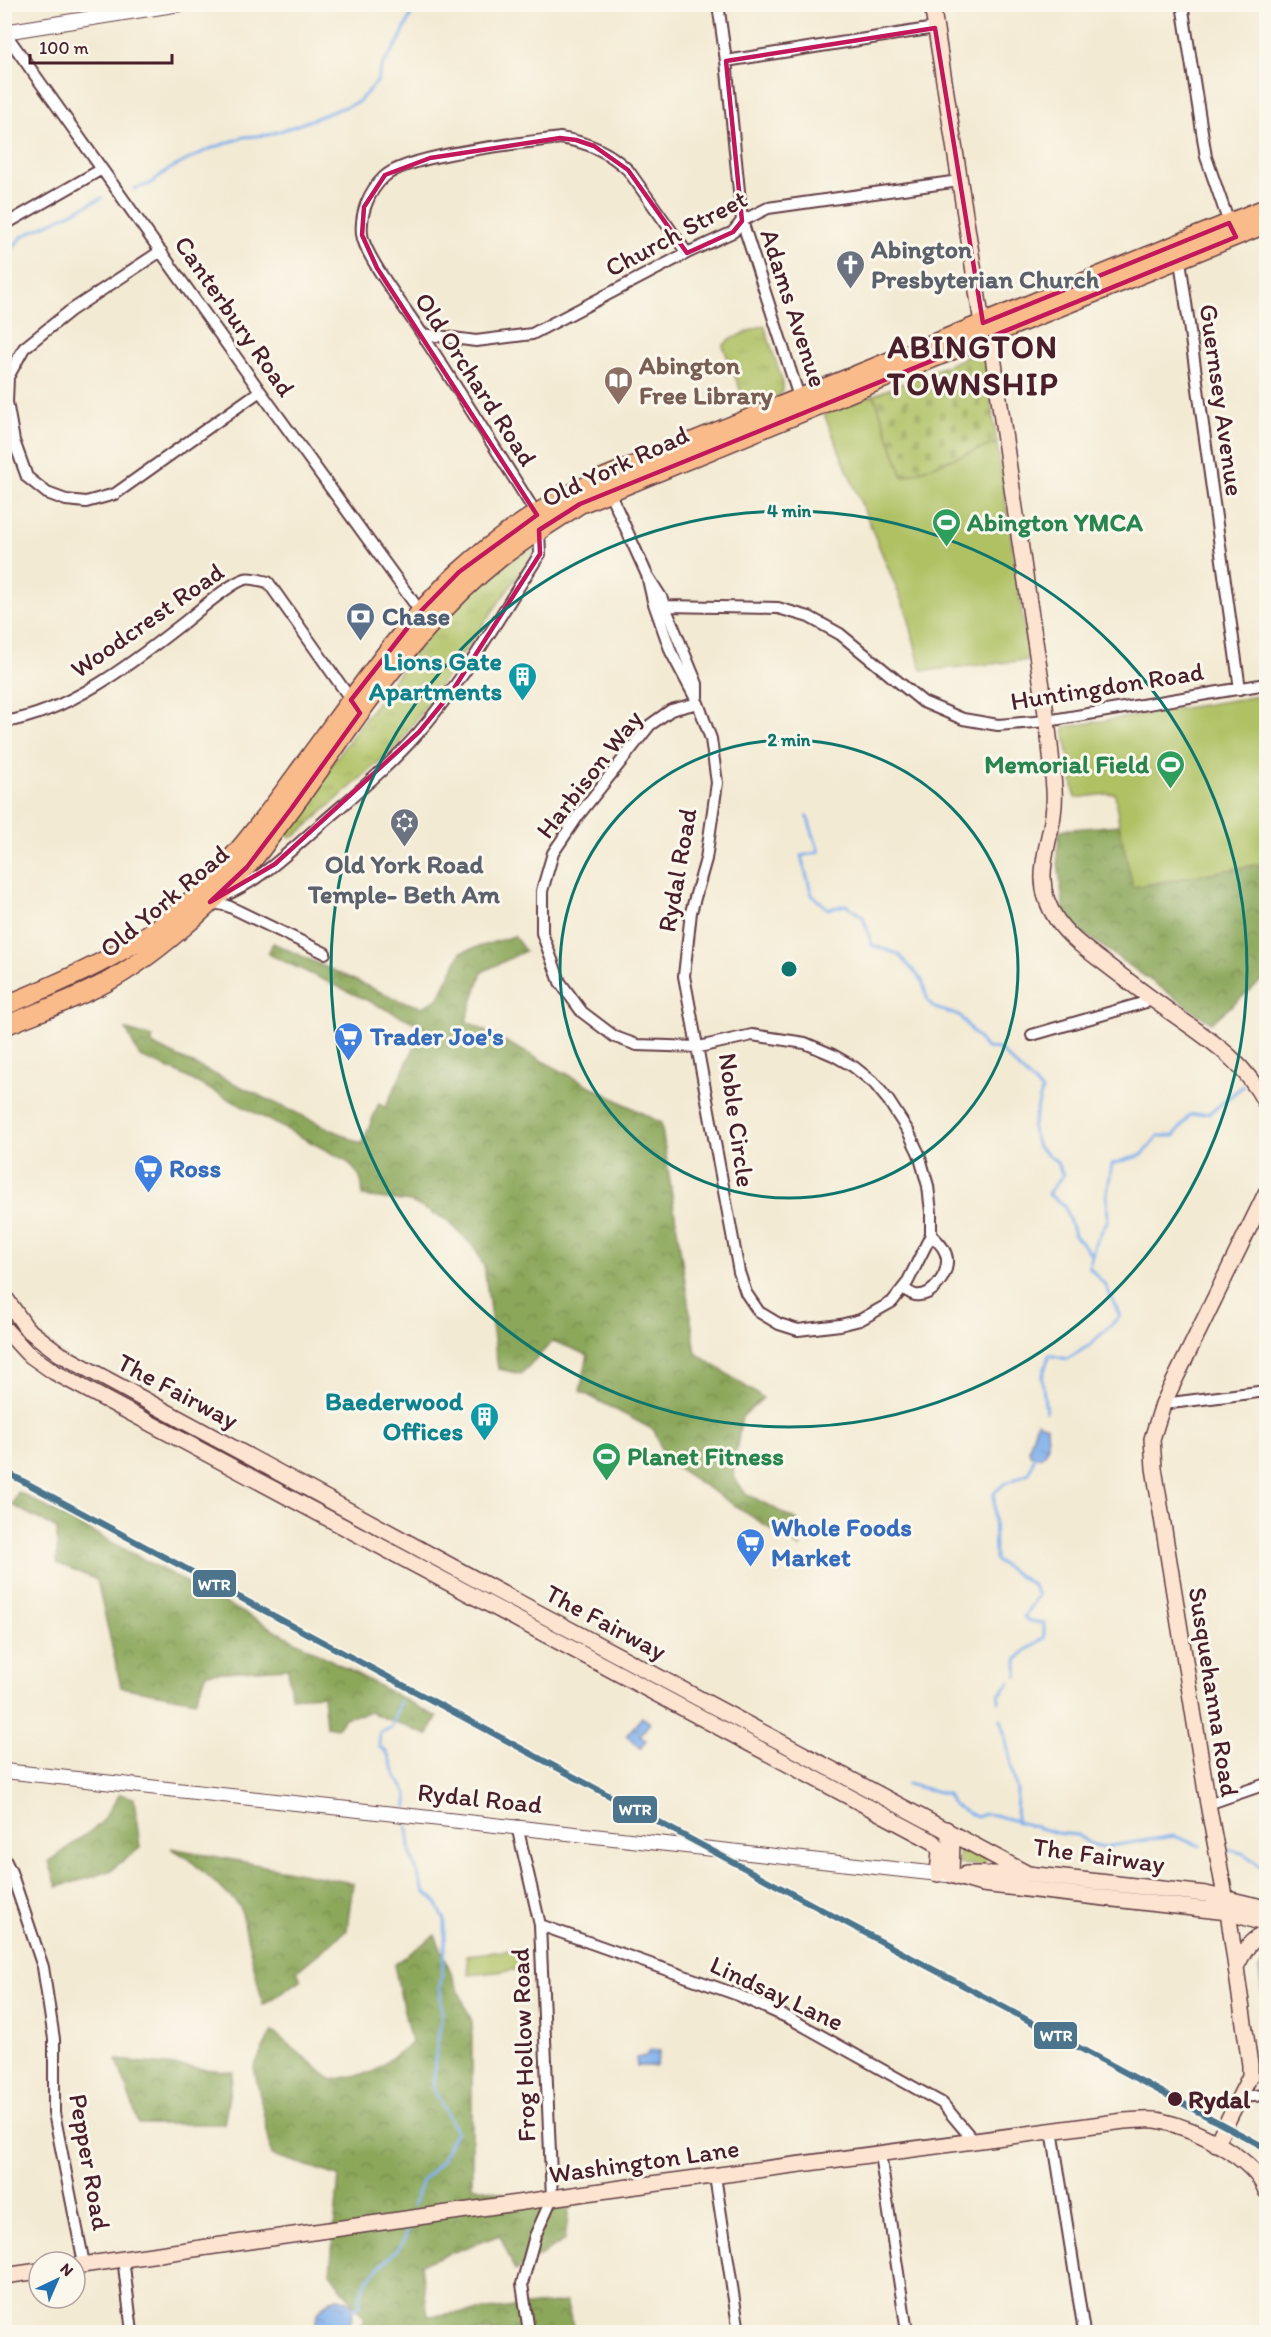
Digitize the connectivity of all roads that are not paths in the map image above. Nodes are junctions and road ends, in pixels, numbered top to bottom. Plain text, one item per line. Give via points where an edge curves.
1 (180, 4) edge
2 (718, 4) edge
3 (932, 4) edge
4 (1182, 4) edge
5 (935, 28) junction
6 (6, 32) edge
7 (726, 62) junction
8 (102, 169) junction
9 (959, 181) junction
10 (1266, 208) edge
11 (742, 221) junction
12 (1266, 224) edge
13 (4, 225) edge
14 (1232, 230) junction
15 (160, 251) junction
16 (687, 253) junction
17 (1180, 260) junction
18 (985, 330) junction
19 (422, 334) junction
20 (260, 391) junction
21 (802, 404) junction
22 (606, 485) junction
23 (538, 523) junction
24 (647, 575) junction
25 (665, 606) junction
26 (426, 617) junction
27 (671, 637) junction
28 (1266, 684) edge
29 (1240, 688) junction
30 (698, 703) junction
31 (356, 706) junction
32 (1047, 721) junction
33 (4, 722) edge
34 (210, 902) junction
35 (325, 952) dead end
36 (1153, 1000) junction
37 (4, 1005) edge
38 (4, 1026) edge
39 (1032, 1035) dead end
40 (699, 1047) junction
41 (1266, 1104) edge
42 (1266, 1193) edge
43 (931, 1235) junction
44 (903, 1288) junction
45 (4, 1296) edge
46 (4, 1328) edge
47 (94, 1373) junction
48 (86, 1389) junction
49 (1266, 1391) edge
50 (1163, 1404) junction
51 (4, 1771) edge
52 (848, 1778) junction
53 (1266, 1784) edge
54 (840, 1793) junction
55 (1208, 1804) junction
56 (517, 1826) junction
57 (946, 1829) junction
58 (4, 1858) edge
59 (944, 1874) junction
60 (1028, 1874) junction
61 (1226, 1904) junction
62 (1266, 1908) edge
63 (1266, 1923) edge
64 (540, 1925) junction
65 (1266, 1934) edge
66 (1236, 1967) junction
67 (1266, 2094) edge
68 (1241, 2097) junction
69 (1052, 2130) junction
70 (973, 2140) junction
71 (1216, 2144) junction
72 (880, 2154) junction
73 (715, 2176) junction
74 (1266, 2191) edge
75 (552, 2198) junction
76 (77, 2250) edge
77 (123, 2258) junction
78 (87, 2264) edge
79 (27, 2273) edge
80 (4, 2276) edge
81 (132, 2332) edge
82 (529, 2332) edge
83 (739, 2332) edge
84 (907, 2332) edge
85 (1084, 2332) edge

1 - 6 street
2 - 7 street, Adams Avenue
3 - 5 main road
4 - 14 street via 1206,157
5 - 7 street
5 - 9 main road
6 - 8 street, Canterbury Road
7 - 11 street, Adams Avenue
8 - 13 street
8 - 15 street, Canterbury Road
9 - 11 street, Church Street via 768,208
9 - 18 main road
10 - 14 highway, Old York Road
11 - 16 street, Church Street via 733,232
11 - 21 street, Adams Avenue
12 - 14 highway, Old York Road
14 - 17 highway, Old York Road
14 - 18 highway, Old York Road
15 - 20 street, Canterbury Road
15 - 20 street via 70,311 24,348 8,376 7,402 14,441 27,477 47,493 66,500 86,502 116,494
16 - 19 street, Church Street via 532,334 476,341
16 - 19 street, Old Orchard Road via 618,160 594,146 560,138 430,158 397,168 373,189 364,207 362,235 377,268
17 - 18 highway, Old York Road
17 - 29 street, Guernsey Avenue
18 - 21 highway, Old York Road
18 - 32 main road via 992,349
19 - 23 street, Old Orchard Road
20 - 26 street, Canterbury Road
21 - 22 highway, Old York Road
22 - 23 highway, Old York Road via 579,489
22 - 24 street, Rydal Road
23 - 26 highway, Old York Road via 495,543 459,572
23 - 34 street via 540,554 451,693 419,732 275,864 234,892
24 - 25 street, Rydal Road
24 - 27 street, Rydal Road via 653,602
25 - 27 street, Rydal Road
25 - 32 street, Huntingdon Road via 778,608 796,612 840,634 923,702 963,719 998,725
26 - 31 highway, Old York Road
27 - 30 street, Rydal Road via 697,684
28 - 29 street, Huntingdon Road
29 - 32 street, Huntingdon Road
30 - 40 street, Rydal Road via 711,739 717,783 706,859 691,912 684,976
30 - 40 street, Harbison Way via 671,710 650,725 578,816 553,854 542,891 542,933 560,982 582,1012 615,1037 637,1045
31 - 33 street, Woodcrest Road via 268,582 246,578 66,704
31 - 34 highway, Old York Road via 291,809 247,867
31 - 37 highway, Old York Road via 239,850 186,905 114,957
32 - 36 main road via 1054,812 1041,877 1049,906 1068,934
34 - 35 street via 228,906
34 - 38 highway, Old York Road via 148,955 107,982
36 - 39 street
36 - 41 main road via 1218,1045
40 - 43 street, Noble Circle via 752,1035 805,1043 833,1054 874,1083 908,1131 919,1154 928,1186
40 - 44 street, Noble Circle via 739,1272 746,1293 759,1312 798,1330 840,1325 860,1320 892,1302
42 - 50 main road, Susquehanna Road
43 - 44 street, Noble Circle
43 - 44 street, Noble Circle via 947,1257 945,1274 925,1295 914,1295
45 - 47 main road, The Fairway via 35,1337
46 - 48 main road, The Fairway via 27,1353
47 - 48 main road
47 - 52 main road, The Fairway
48 - 54 main road, The Fairway
49 - 50 street
50 - 55 main road, Susquehanna Road via 1152,1452
51 - 56 street, Rydal Road
52 - 54 main road
52 - 57 main road, The Fairway
53 - 55 street
54 - 59 main road, The Fairway via 934,1842 940,1850
55 - 61 main road, Susquehanna Road
56 - 59 street, Rydal Road
56 - 64 street, Frog Hollow Road
57 - 59 main road via 953,1853
57 - 60 main road, The Fairway
58 - 76 street, Pepper Road via 42,1967 54,2039 54,2113
59 - 60 main road, Rydal Road
59 - 61 main road, Rydal Road via 982,1884
60 - 61 main road, The Fairway
61 - 62 main road
61 - 63 main road
61 - 66 main road, Susquehanna Road
64 - 70 street, Lindsay Lane via 738,1995 791,2019 942,2103
64 - 75 street, Frog Hollow Road
65 - 66 main road via 1247,1946
66 - 68 main road, Susquehanna Road via 1251,2076
67 - 68 street
68 - 71 main road, Susquehanna Road
69 - 70 main road, Washington Lane
69 - 71 main road, Washington Lane via 1160,2120
69 - 85 street
70 - 72 main road, Washington Lane
71 - 74 main road via 1240,2158 1264,2183
72 - 73 main road, Washington Lane
72 - 84 street
73 - 75 main road, Washington Lane
73 - 83 street
75 - 77 main road, Washington Lane
75 - 82 street, Frog Hollow Road via 535,2236 522,2284
77 - 78 main road, Washington Lane
77 - 81 street, Pepper Road
79 - 80 main road

